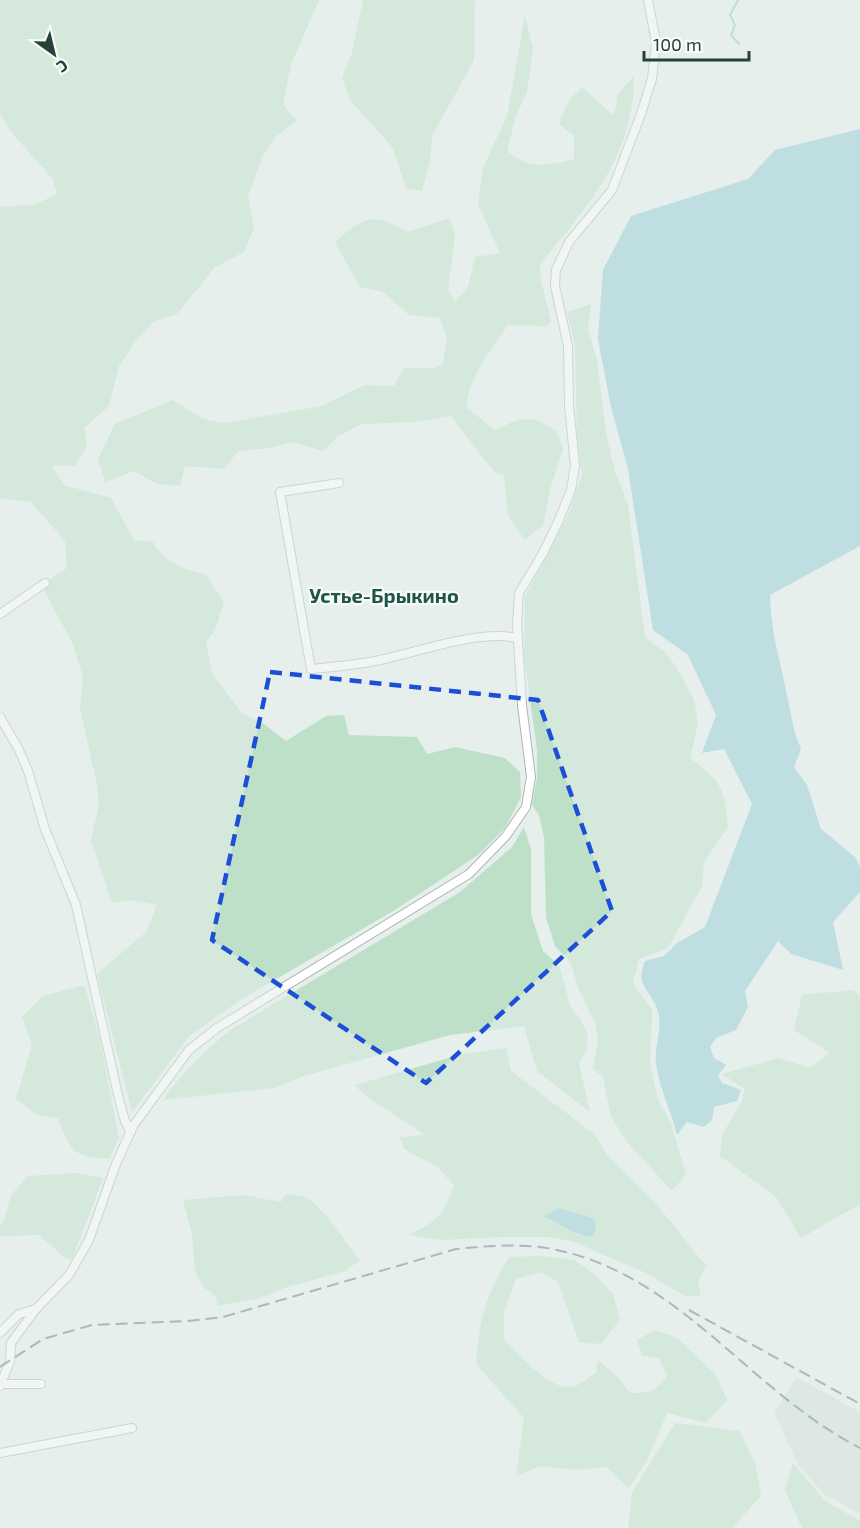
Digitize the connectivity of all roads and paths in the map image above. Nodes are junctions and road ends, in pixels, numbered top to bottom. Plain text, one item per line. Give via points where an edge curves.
1 (648, 0) edge
2 (339, 483) dead end
3 (45, 583) dead end
4 (0, 614) edge
5 (517, 638) junction
6 (0, 717) edge
7 (131, 1132) junction
8 (36, 1309) junction
9 (0, 1333) edge
10 (41, 1384) dead end
11 (1, 1385) edge
12 (132, 1428) dead end
13 (0, 1450) edge

1 - 5 street via 656,42 652,79 629,149 612,190 569,242 556,270 555,286 568,346 568,405 575,466 571,490 559,519 519,593
2 - 5 street via 280,492 311,669 356,665 450,642 503,635
3 - 4 street
5 - 7 street via 531,777 526,807 506,836 469,874 217,1028 189,1050
6 - 7 street via 20,750 45,829 76,905 120,1103
7 - 8 street via 102,1198 89,1240 69,1275
8 - 9 street via 19,1314
8 - 11 street via 11,1343
10 - 11 street
12 - 13 street

